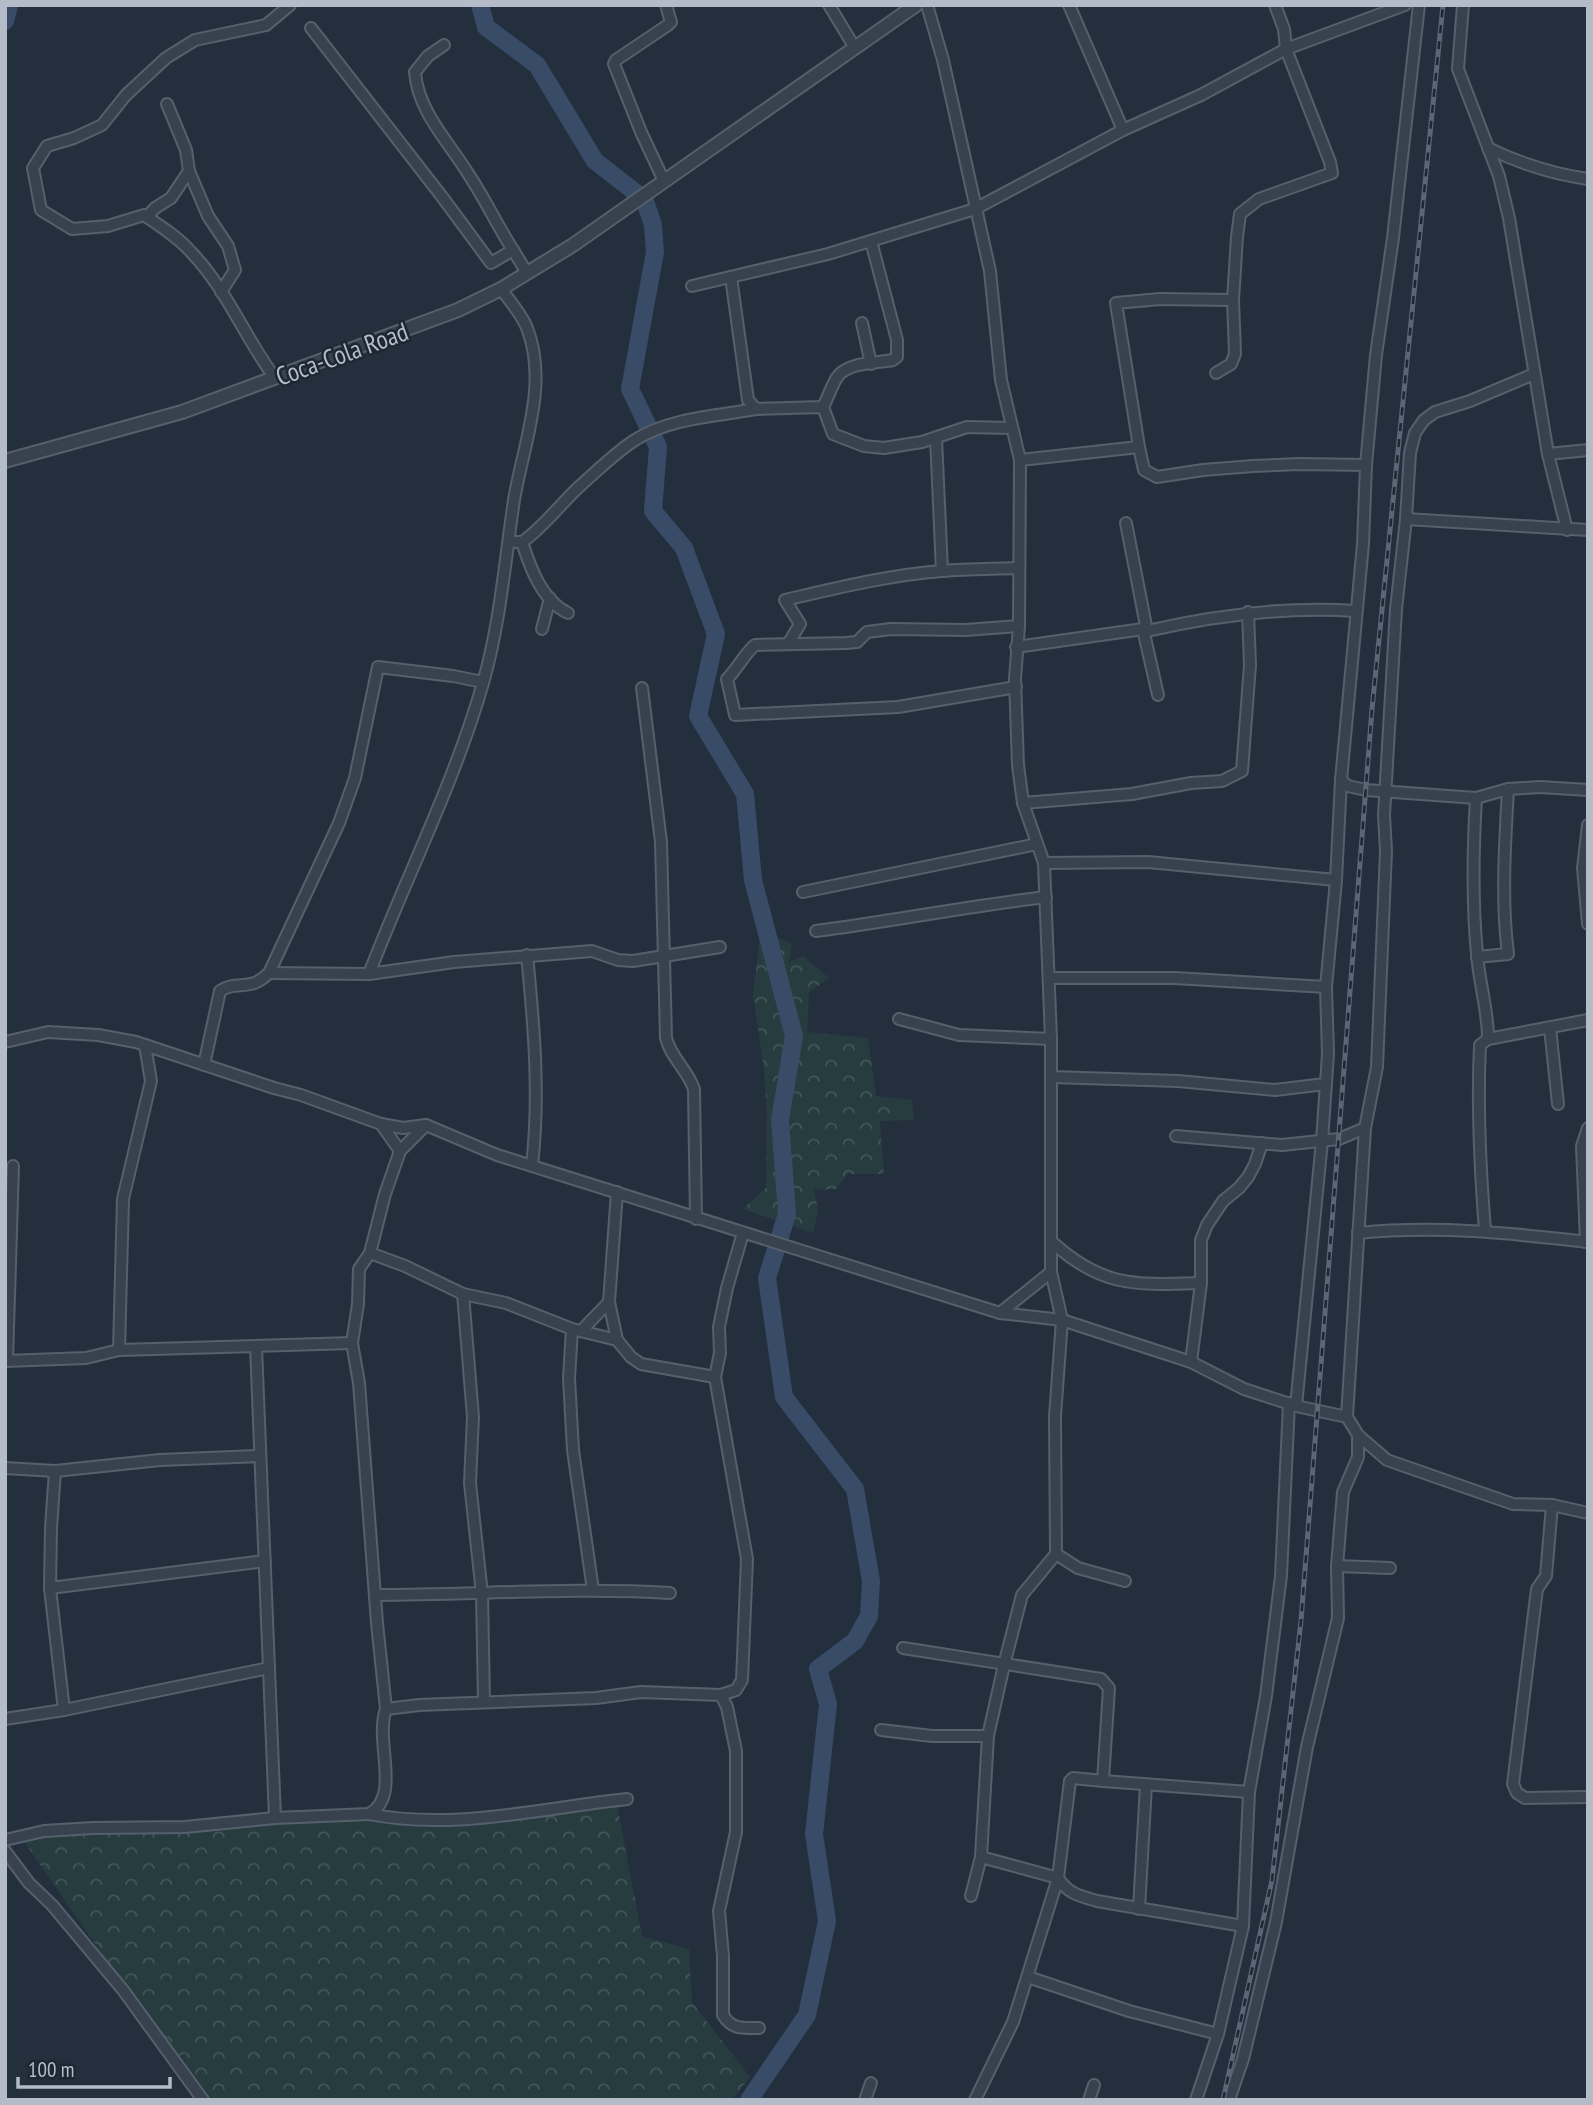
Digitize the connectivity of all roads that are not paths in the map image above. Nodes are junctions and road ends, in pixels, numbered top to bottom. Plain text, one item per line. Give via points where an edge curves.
1 (290, 5) edge
2 (666, 5) edge
3 (828, 5) edge
4 (915, 5) edge
5 (927, 5) edge
6 (1069, 5) edge
7 (1275, 5) edge
8 (1405, 5) edge
9 (1419, 5) edge
10 (1463, 5) edge
11 (311, 28) dead end
12 (444, 45) dead end
13 (855, 48) junction
14 (1286, 49) junction
15 (167, 104) dead end
16 (1124, 130) junction
17 (1488, 148) junction
18 (1517, 163) junction
19 (189, 171) junction
20 (1499, 176) junction
21 (1588, 180) edge
22 (664, 181) junction
23 (975, 209) junction
24 (147, 217) junction
25 (871, 241) junction
26 (513, 250) junction
27 (527, 273) junction
28 (731, 276) junction
29 (692, 286) dead end
30 (501, 289) junction
31 (221, 292) junction
32 (1233, 300) junction
33 (862, 323) dead end
34 (871, 363) junction
35 (1216, 373) dead end
36 (1534, 374) junction
37 (275, 379) junction
38 (823, 407) junction
39 (756, 409) junction
40 (1012, 428) junction
41 (936, 438) junction
42 (1139, 447) junction
43 (1588, 450) edge
44 (1548, 454) junction
45 (1020, 460) junction
46 (5, 461) edge
47 (1366, 465) junction
48 (1406, 519) junction
49 (1126, 523) dead end
50 (1567, 530) junction
51 (1588, 530) edge
52 (509, 542) junction
53 (522, 542) junction
54 (1018, 568) junction
55 (943, 571) junction
56 (550, 598) junction
57 (1356, 611) junction
58 (1248, 612) junction
59 (568, 613) dead end
60 (1019, 626) junction
61 (542, 629) dead end
62 (1145, 630) junction
63 (788, 644) junction
64 (1016, 647) junction
65 (483, 682) junction
66 (1016, 687) junction
67 (642, 688) dead end
68 (1158, 695) dead end
69 (1341, 780) junction
70 (1508, 789) junction
71 (1588, 790) edge
72 (1387, 792) junction
73 (1476, 798) junction
74 (1023, 803) junction
75 (1588, 825) edge
76 (1037, 844) junction
77 (1044, 863) junction
78 (1336, 880) junction
79 (803, 892) dead end
80 (1046, 897) junction
81 (1588, 924) edge
82 (816, 931) dead end
83 (720, 947) dead end
84 (527, 955) junction
85 (664, 956) junction
86 (1477, 957) junction
87 (269, 973) junction
88 (369, 974) junction
89 (1049, 978) junction
90 (1326, 987) junction
91 (899, 1019) dead end
92 (1588, 1020) edge
93 (1550, 1028) junction
94 (1051, 1039) junction
95 (1488, 1039) junction
96 (5, 1042) edge
97 (145, 1045) junction
98 (204, 1065) junction
99 (1051, 1077) junction
100 (1325, 1084) junction
101 (1558, 1104) dead end
102 (381, 1124) junction
103 (426, 1125) junction
104 (1365, 1128) junction
105 (1588, 1128) edge
106 (1175, 1136) dead end
107 (1322, 1141) junction
108 (1262, 1143) junction
109 (400, 1151) junction
110 (13, 1166) dead end
111 (532, 1166) junction
112 (617, 1192) junction
113 (696, 1219) junction
114 (1485, 1230) junction
115 (743, 1233) junction
116 (1357, 1233) junction
117 (1051, 1241) junction
118 (1587, 1242) edge
119 (370, 1253) junction
120 (1051, 1272) junction
121 (1201, 1283) junction
122 (463, 1294) junction
123 (609, 1302) junction
124 (1000, 1313) junction
125 (1062, 1320) junction
126 (577, 1330) junction
127 (617, 1340) junction
128 (352, 1343) junction
129 (256, 1347) junction
130 (119, 1350) junction
131 (6, 1361) edge
132 (1191, 1362) junction
133 (715, 1377) junction
134 (1292, 1405) junction
135 (1347, 1417) junction
136 (1358, 1435) junction
137 (259, 1456) junction
138 (5, 1468) edge
139 (55, 1471) junction
140 (1552, 1505) junction
141 (1588, 1513) edge
142 (1056, 1555) junction
143 (265, 1561) junction
144 (1337, 1566) junction
145 (1390, 1568) dead end
146 (1125, 1581) dead end
147 (50, 1588) junction
148 (593, 1590) junction
149 (670, 1592) dead end
150 (482, 1594) junction
151 (375, 1595) junction
152 (903, 1648) dead end
153 (1004, 1665) junction
154 (269, 1668) junction
155 (721, 1695) junction
156 (484, 1702) junction
157 (386, 1709) junction
158 (64, 1710) junction
159 (5, 1718) edge
160 (881, 1730) dead end
161 (988, 1736) junction
162 (1103, 1781) junction
163 (1146, 1785) junction
164 (1249, 1792) junction
165 (1588, 1797) edge
166 (627, 1799) dead end
167 (369, 1815) junction
168 (275, 1818) junction
169 (5, 1840) edge
170 (5, 1851) edge
171 (981, 1857) junction
172 (1058, 1878) junction
173 (971, 1896) dead end
174 (1139, 1909) junction
175 (1243, 1926) junction
176 (1027, 1977) junction
177 (759, 2028) dead end
178 (1218, 2034) junction
179 (871, 2082) dead end
180 (1094, 2085) dead end
181 (203, 2100) edge
182 (865, 2100) edge
183 (975, 2100) edge
184 (1089, 2100) edge
185 (1196, 2100) edge
186 (1229, 2100) edge

1 - 24 street via 265,25 195,40 166,58 102,125 47,146 33,168 41,210 72,229
2 - 22 street via 668,26 614,64
3 - 13 street
4 - 13 street, Coca-Cola Road
5 - 23 street
6 - 16 street
7 - 14 street
8 - 14 street
9 - 47 street
10 - 17 street via 1458,69
11 - 26 street via 491,264
12 - 26 street via 415,72 416,89
13 - 22 street, Coca-Cola Road
14 - 16 street
14 - 32 street via 1332,173 1259,200 1240,214
15 - 19 street via 186,150
16 - 23 street
17 - 18 street
17 - 20 street
18 - 20 street
18 - 21 street
19 - 24 street via 171,198
19 - 31 street via 208,216 228,246 235,270
20 - 36 street
22 - 27 street, Coca-Cola Road
23 - 25 street
23 - 40 street via 990,271 1001,380
24 - 31 street via 191,252
25 - 28 street
25 - 34 street via 898,350 893,360
26 - 27 street
27 - 30 street, Coca-Cola Road
28 - 29 street
28 - 39 street via 748,400
30 - 37 street, Coca-Cola Road via 458,310
30 - 52 street via 527,326 536,379
31 - 37 street
32 - 35 street via 1235,354 1231,364
32 - 42 street via 1116,303
33 - 34 street
34 - 38 street via 837,377
36 - 44 street
36 - 48 street via 1424,420 1410,453
37 - 46 street, Coca-Cola Road via 183,412
38 - 39 street
38 - 41 street via 833,434 864,446 884,448
39 - 53 street via 685,421 635,440
40 - 41 street via 967,427
40 - 45 street
41 - 55 street
42 - 45 street
42 - 47 street via 1144,470 1157,477 1253,466
43 - 44 street
44 - 50 street
45 - 54 street
47 - 57 street
48 - 50 street
48 - 72 street via 1396,609
49 - 62 street
50 - 51 street
52 - 53 street
52 - 65 street
53 - 56 street via 530,566
54 - 55 street
54 - 60 street
55 - 63 street via 857,583 785,600 800,624
56 - 59 street
56 - 61 street
57 - 58 street
57 - 69 street
58 - 62 street
58 - 74 street via 1250,665 1242,771 1222,781
60 - 63 street via 891,629 867,632 857,642
60 - 64 street
62 - 64 street
62 - 68 street
63 - 66 street via 755,645 747,651 727,679 735,715 898,707
64 - 66 street
65 - 87 street via 378,667 355,778 339,823
65 - 88 street via 462,748
66 - 74 street
67 - 85 street via 661,842
69 - 72 street via 1348,786
69 - 78 street
70 - 71 street
70 - 73 street
70 - 86 street via 1504,867 1508,954
72 - 73 street
72 - 104 street via 1377,1067
73 - 86 street
74 - 76 street
75 - 81 street via 1583,869
76 - 77 street
76 - 79 street
77 - 78 street via 1148,862
77 - 80 street
78 - 90 street
80 - 82 street
80 - 89 street
83 - 85 street
84 - 85 street via 592,951 633,961
84 - 88 street
84 - 111 street via 535,1034 537,1125
85 - 113 street via 669,1052 694,1089
86 - 95 street
87 - 88 street
87 - 98 street via 256,985 233,985 220,992
89 - 90 street via 1175,978
89 - 94 street
90 - 100 street
91 - 94 street via 959,1035
92 - 93 street
93 - 95 street
93 - 101 street
94 - 99 street
95 - 114 street via 1480,1045 1478,1094
96 - 97 street via 48,1032 98,1035
97 - 98 street
97 - 130 street via 151,1081 123,1199
98 - 102 street
99 - 100 street via 1275,1090
99 - 117 street
100 - 107 street
102 - 103 street via 403,1128
102 - 109 street
103 - 109 street
103 - 111 street
104 - 107 street
104 - 116 street
105 - 118 street via 1582,1146
106 - 108 street
107 - 108 street
107 - 134 street
108 - 121 street via 1248,1177 1207,1225 1201,1240
109 - 119 street
110 - 131 street
111 - 112 street
112 - 113 street
112 - 123 street
113 - 115 street
114 - 116 street via 1406,1228
114 - 118 street
115 - 124 street
115 - 133 street via 719,1327
116 - 135 street
117 - 120 street
117 - 121 street via 1073,1261 1099,1275 1146,1284
119 - 122 street
119 - 128 street via 359,1269
120 - 124 street
120 - 125 street
121 - 132 street
122 - 126 street via 506,1303
122 - 150 street via 472,1417 470,1483
123 - 126 street
123 - 127 street
124 - 125 street
125 - 132 street
125 - 142 street via 1055,1416
126 - 127 street
126 - 148 street via 569,1378
127 - 133 street via 641,1364
128 - 129 street
128 - 151 street via 362,1409
129 - 130 street
129 - 137 street
130 - 131 street via 86,1358
132 - 134 street via 1244,1389
133 - 155 street via 747,1559 742,1681
134 - 135 street
134 - 164 street via 1281,1576
135 - 136 street
136 - 140 street via 1387,1460 1513,1504
136 - 144 street via 1358,1457 1343,1492
137 - 139 street
137 - 143 street
138 - 139 street
139 - 147 street
140 - 141 street
140 - 165 street via 1546,1576 1537,1589 1513,1784 1525,1798
142 - 146 street via 1078,1568
142 - 153 street via 1022,1595
143 - 147 street
143 - 154 street
144 - 145 street
144 - 186 street via 1338,1618 1307,1747 1276,1922
147 - 158 street
148 - 149 street
148 - 150 street
150 - 151 street
150 - 156 street
151 - 157 street
152 - 153 street
153 - 161 street
153 - 162 street via 1107,1683
154 - 158 street
154 - 168 street
155 - 156 street via 641,1692
155 - 177 street via 736,1751 736,1832 719,1911 723,2015 736,2028
156 - 157 street
157 - 167 street via 381,1734 386,1791 383,1802
158 - 159 street
160 - 161 street
161 - 171 street
162 - 163 street
162 - 172 street via 1070,1781
163 - 164 street
163 - 174 street
164 - 175 street
166 - 167 street via 456,1820
167 - 168 street
168 - 169 street via 44,1831
170 - 181 street via 123,1990
171 - 172 street
171 - 173 street
172 - 174 street via 1073,1894
172 - 176 street
174 - 175 street
175 - 178 street
176 - 178 street
176 - 183 street via 1013,2022
178 - 185 street
179 - 182 street
180 - 184 street

